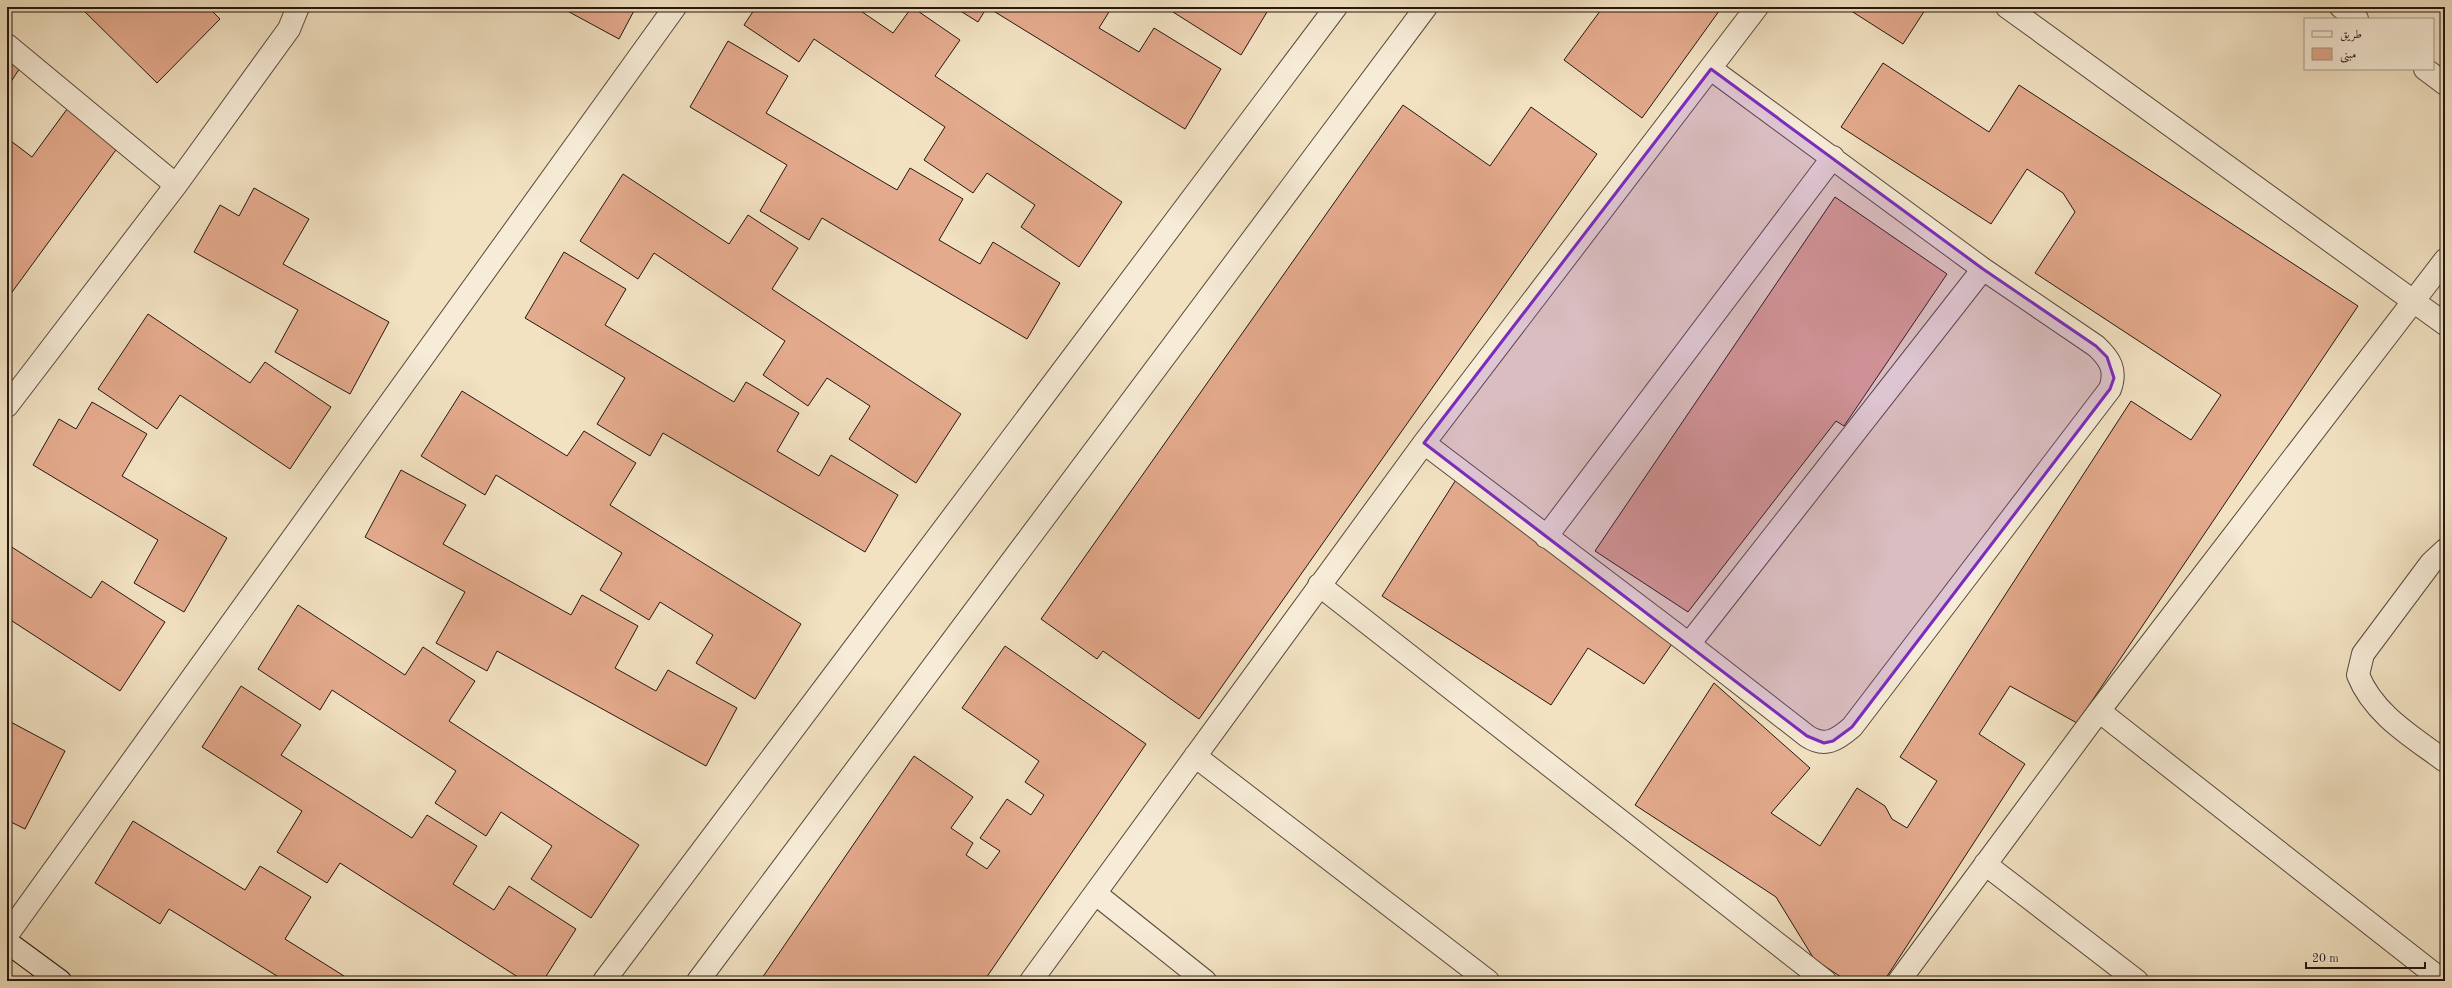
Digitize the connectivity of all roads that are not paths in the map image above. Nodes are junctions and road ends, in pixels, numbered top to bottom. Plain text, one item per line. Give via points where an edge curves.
1 (298, 7) edge
2 (675, 7) edge
3 (1336, 7) edge
4 (1426, 7) edge
5 (1756, 7) edge
6 (2007, 7) edge
7 (2341, 7) edge
8 (2356, 18) edge
9 (7, 45) edge
10 (1711, 69) junction
11 (2426, 70) edge
12 (2445, 84) edge
13 (1832, 157) junction
14 (176, 185) junction
15 (2445, 260) edge
16 (1983, 269) junction
17 (2414, 302) junction
18 (2445, 324) edge
19 (7, 406) edge
20 (1424, 443) junction
21 (1546, 537) junction
22 (2445, 550) edge
23 (1319, 585) junction
24 (1689, 644) junction
25 (2099, 711) junction
26 (1195, 756) junction
27 (2445, 761) edge
28 (1986, 864) junction
29 (1096, 894) junction
30 (7, 935) edge
31 (7, 942) edge
32 (60, 981) edge
33 (604, 981) edge
34 (698, 981) edge
35 (1031, 981) edge
36 (1205, 981) edge
37 (1488, 981) edge
38 (1825, 981) edge
39 (1899, 981) edge
40 (2137, 981) edge
41 (2443, 981) edge

1 - 14 street via 289,29
2 - 30 street
3 - 33 street
4 - 34 street
5 - 10 street
6 - 17 street
7 - 8 street
9 - 14 street
10 - 13 street
10 - 20 street
11 - 12 street
13 - 16 street
13 - 21 street
14 - 19 street
15 - 17 street
16 - 24 street
16 - 24 street via 2096,346 2107,357 2113,368 2114,378 2110,389 1852,727 1833,742 1815,742
17 - 18 street
17 - 25 street
20 - 21 street
20 - 23 street
21 - 24 street
22 - 27 street via 2431,563 2363,654 2358,675 2370,698 2388,718
23 - 26 street
23 - 38 street
25 - 28 street
25 - 41 street
26 - 29 street
26 - 37 street
28 - 39 street
28 - 40 street
29 - 35 street
29 - 36 street
31 - 32 street

